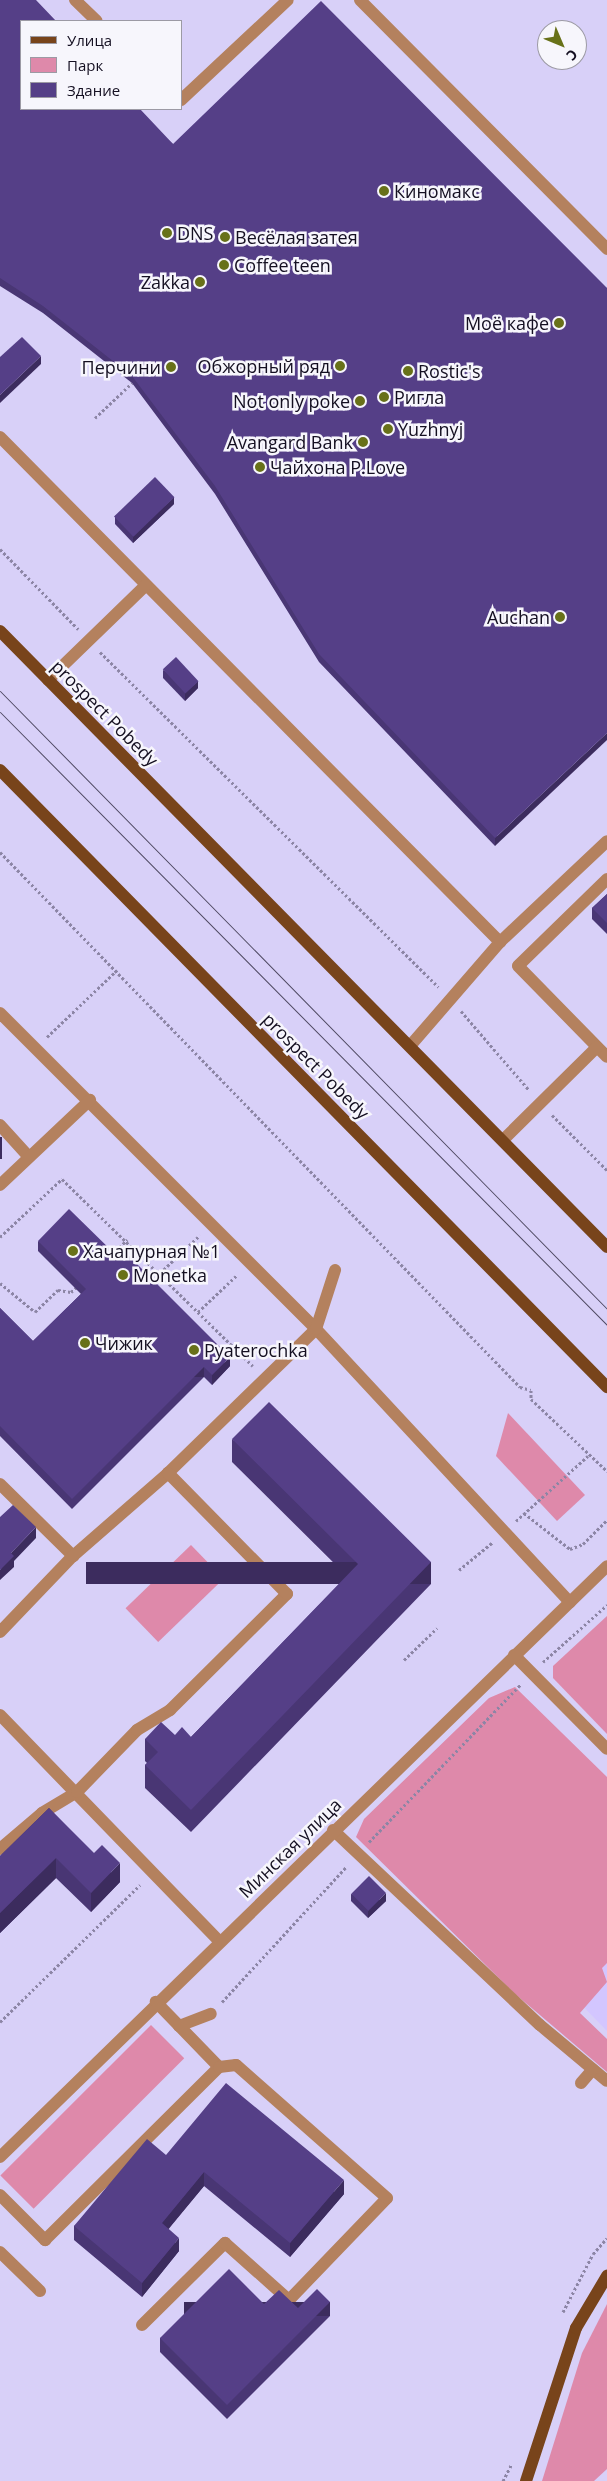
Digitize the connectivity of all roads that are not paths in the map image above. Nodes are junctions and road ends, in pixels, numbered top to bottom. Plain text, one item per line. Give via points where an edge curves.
1 (75, 0) edge
2 (288, 0) edge
3 (360, 0) edge
4 (96, 20) edge
5 (182, 99) edge
6 (607, 249) edge
7 (0, 437) edge
8 (146, 585) junction
9 (0, 631) edge
10 (48, 680) junction
11 (0, 770) edge
12 (607, 841) edge
13 (607, 879) edge
14 (500, 942) junction
15 (0, 1013) edge
16 (410, 1046) junction
17 (598, 1047) junction
18 (607, 1057) edge
19 (90, 1100) junction
20 (0, 1125) edge
21 (503, 1140) junction
22 (29, 1157) junction
23 (0, 1184) edge
24 (607, 1247) edge
25 (335, 1270) dead end
26 (316, 1329) junction
27 (607, 1387) edge
28 (168, 1473) junction
29 (1, 1487) edge
30 (73, 1556) junction
31 (607, 1566) edge
32 (570, 1602) junction
33 (0, 1632) edge
34 (514, 1655) junction
35 (0, 1715) edge
36 (607, 1749) edge
37 (77, 1792) junction
38 (333, 1830) junction
39 (0, 1849) edge
40 (220, 1942) junction
41 (156, 2002) junction
42 (211, 2014) road end
43 (179, 2026) junction
44 (219, 2067) junction
45 (593, 2069) junction
46 (607, 2081) edge
47 (581, 2083) dead end
48 (0, 2157) edge
49 (0, 2196) edge
50 (0, 2252) edge
51 (607, 2276) edge
52 (40, 2291) dead end
53 (142, 2325) dead end
54 (526, 2481) edge

1 - 4 street
2 - 5 street
3 - 6 street
7 - 8 street
8 - 10 street
8 - 14 street
9 - 10 main road, prospect Pobedy
10 - 16 main road, prospect Pobedy
11 - 27 main road, prospect Pobedy
12 - 14 street
13 - 17 street via 518,966
14 - 16 street
15 - 19 street
16 - 21 main road, prospect Pobedy
17 - 18 street
17 - 21 street
19 - 22 street
19 - 26 street
20 - 22 street
21 - 24 main road, prospect Pobedy
22 - 23 street
25 - 26 street
26 - 28 street via 277,1369 263,1377
26 - 32 street
28 - 30 street
28 - 37 street via 287,1594 170,1710 137,1730
29 - 30 street
30 - 33 street
31 - 32 street, Минская улица
32 - 34 street, Минская улица
34 - 36 street
34 - 38 street, Минская улица
35 - 37 street
37 - 39 street via 42,1813
37 - 40 street via 151,1874
38 - 40 street, Минская улица
38 - 45 street
40 - 41 street, Минская улица
41 - 43 street
41 - 48 street, Минская улица
42 - 43 street
43 - 44 street
44 - 49 street via 45,2240
44 - 53 street via 236,2065 387,2198 289,2300 225,2243
45 - 46 street
45 - 47 street
50 - 52 street
51 - 54 main road via 576,2328

